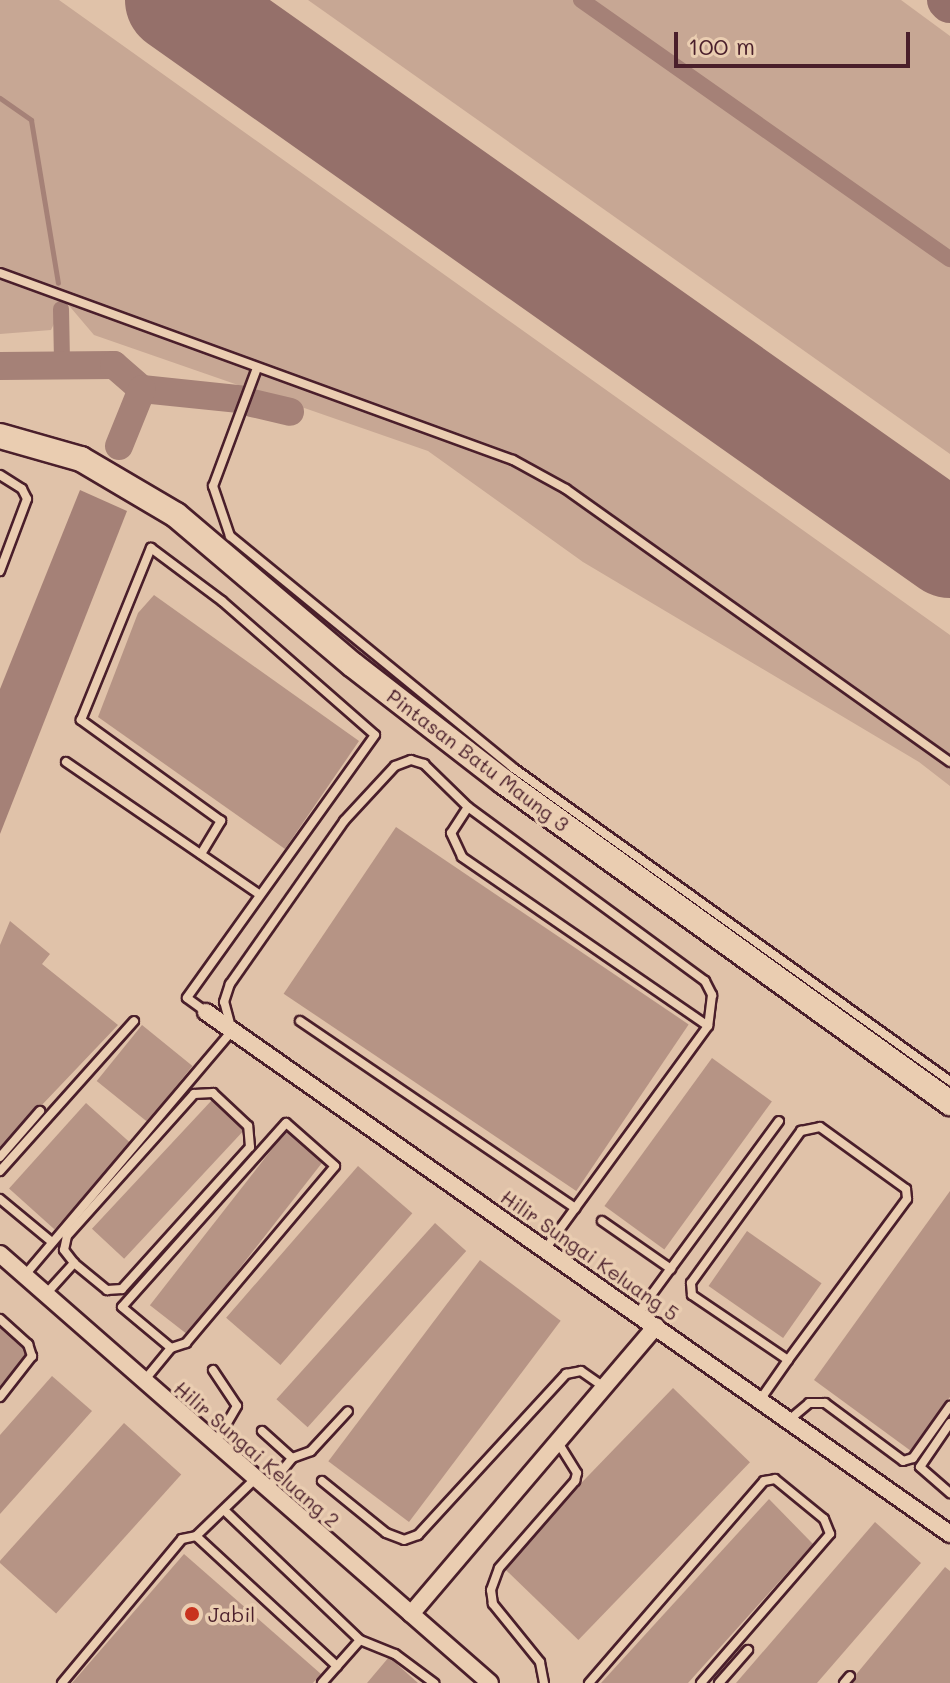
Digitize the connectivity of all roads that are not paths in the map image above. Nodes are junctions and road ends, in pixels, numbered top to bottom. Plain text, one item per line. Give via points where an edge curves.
1 (0, 273) edge
2 (257, 368) junction
3 (0, 436) edge
4 (0, 475) edge
5 (0, 571) edge
6 (66, 762) dead end
7 (950, 762) edge
8 (468, 807) junction
9 (201, 854) junction
10 (260, 895) junction
11 (206, 1012) joint
12 (134, 1021) dead end
13 (300, 1021) dead end
14 (708, 1026) junction
15 (232, 1031) junction
16 (950, 1081) edge
17 (950, 1103) edge
18 (40, 1111) dead end
19 (779, 1121) dead end
20 (0, 1157) edge
21 (0, 1171) edge
22 (0, 1199) edge
23 (575, 1208) junction
24 (602, 1221) dead end
25 (52, 1242) junction
26 (546, 1248) junction
27 (0, 1254) edge
28 (74, 1263) junction
29 (671, 1269) junction
30 (25, 1275) junction
31 (46, 1294) junction
32 (638, 1313) junction
33 (0, 1319) edge
34 (656, 1326) junction
35 (171, 1348) junction
36 (788, 1360) junction
37 (213, 1370) dead end
38 (143, 1383) junction
39 (604, 1388) junction
40 (0, 1397) edge
41 (760, 1400) junction
42 (950, 1406) edge
43 (348, 1411) dead end
44 (789, 1420) junction
45 (950, 1423) edge
46 (262, 1431) dead end
47 (215, 1442) junction
48 (558, 1442) junction
49 (292, 1458) junction
50 (322, 1481) dead end
51 (262, 1483) junction
52 (950, 1493) edge
53 (224, 1510) junction
54 (950, 1534) edge
55 (196, 1536) junction
56 (411, 1614) junction
57 (360, 1640) junction
58 (748, 1650) dead end
59 (337, 1666) junction
60 (62, 1683) edge
61 (322, 1683) edge
62 (434, 1683) edge
63 (490, 1683) edge
64 (544, 1683) edge
65 (589, 1683) edge
66 (701, 1683) edge
67 (719, 1683) edge

1 - 2 lane via 74,296
2 - 7 lane via 513,460 566,489
2 - 16 lane via 213,486 230,536 512,767
3 - 17 street, Pintasan Batu Maung 3 via 81,459 176,515 353,665 504,782
4 - 5 lane via 22,489 27,499
6 - 9 lane
8 - 14 lane via 705,981 712,995
8 - 14 lane via 451,833 462,857
8 - 15 lane via 424,764 411,760 395,766 344,821 230,984 224,1002
9 - 10 lane
9 - 10 lane via 221,821 81,720 151,548 222,601 375,735
10 - 11 lane via 187,998
11 - 15 street, Hilir Sungai Keluang 5
12 - 21 lane
13 - 23 lane
14 - 23 lane
15 - 25 lane
15 - 26 street, Hilir Sungai Keluang 5
18 - 20 lane
19 - 29 lane
22 - 25 lane
23 - 26 lane
24 - 29 lane
25 - 30 lane
26 - 32 street, Hilir Sungai Keluang 5
27 - 30 street, Hilir Sungai Keluang 2
28 - 28 lane via 107,1290 122,1289 250,1147 248,1126 213,1093 194,1094 67,1236 64,1250
28 - 31 lane
29 - 32 lane
30 - 31 street, Hilir Sungai Keluang 2
31 - 38 street, Hilir Sungai Keluang 2
32 - 34 street, Hilir Sungai Keluang 5
33 - 40 lane via 28,1344 32,1356
34 - 39 street
34 - 41 street, Hilir Sungai Keluang 5
35 - 35 lane via 122,1307 286,1123 335,1166 186,1343
35 - 38 lane
36 - 36 lane via 692,1295 691,1283 801,1131 820,1127 906,1189 907,1199
36 - 41 lane
37 - 47 lane via 237,1406
38 - 47 street, Hilir Sungai Keluang 2
39 - 48 street
39 - 50 lane via 581,1371 566,1374 418,1535 404,1540 386,1533
41 - 44 street, Hilir Sungai Keluang 5
42 - 44 lane via 913,1458 903,1461 825,1403 809,1403
43 - 49 lane via 311,1451
44 - 54 street, Hilir Sungai Keluang 5
45 - 52 lane via 920,1467
46 - 49 lane
47 - 51 street, Hilir Sungai Keluang 2
48 - 56 street
48 - 64 lane via 577,1473 575,1481 499,1568 491,1590 493,1604 540,1662
49 - 51 lane
51 - 53 lane
51 - 56 street, Hilir Sungai Keluang 2
53 - 55 lane
53 - 57 lane
55 - 59 lane
55 - 60 lane via 182,1539
56 - 63 street, Hilir Sungai Keluang 2
57 - 59 lane
57 - 62 lane via 395,1654
58 - 67 lane
59 - 61 lane
65 - 66 lane via 764,1481 775,1479 824,1519 830,1534

